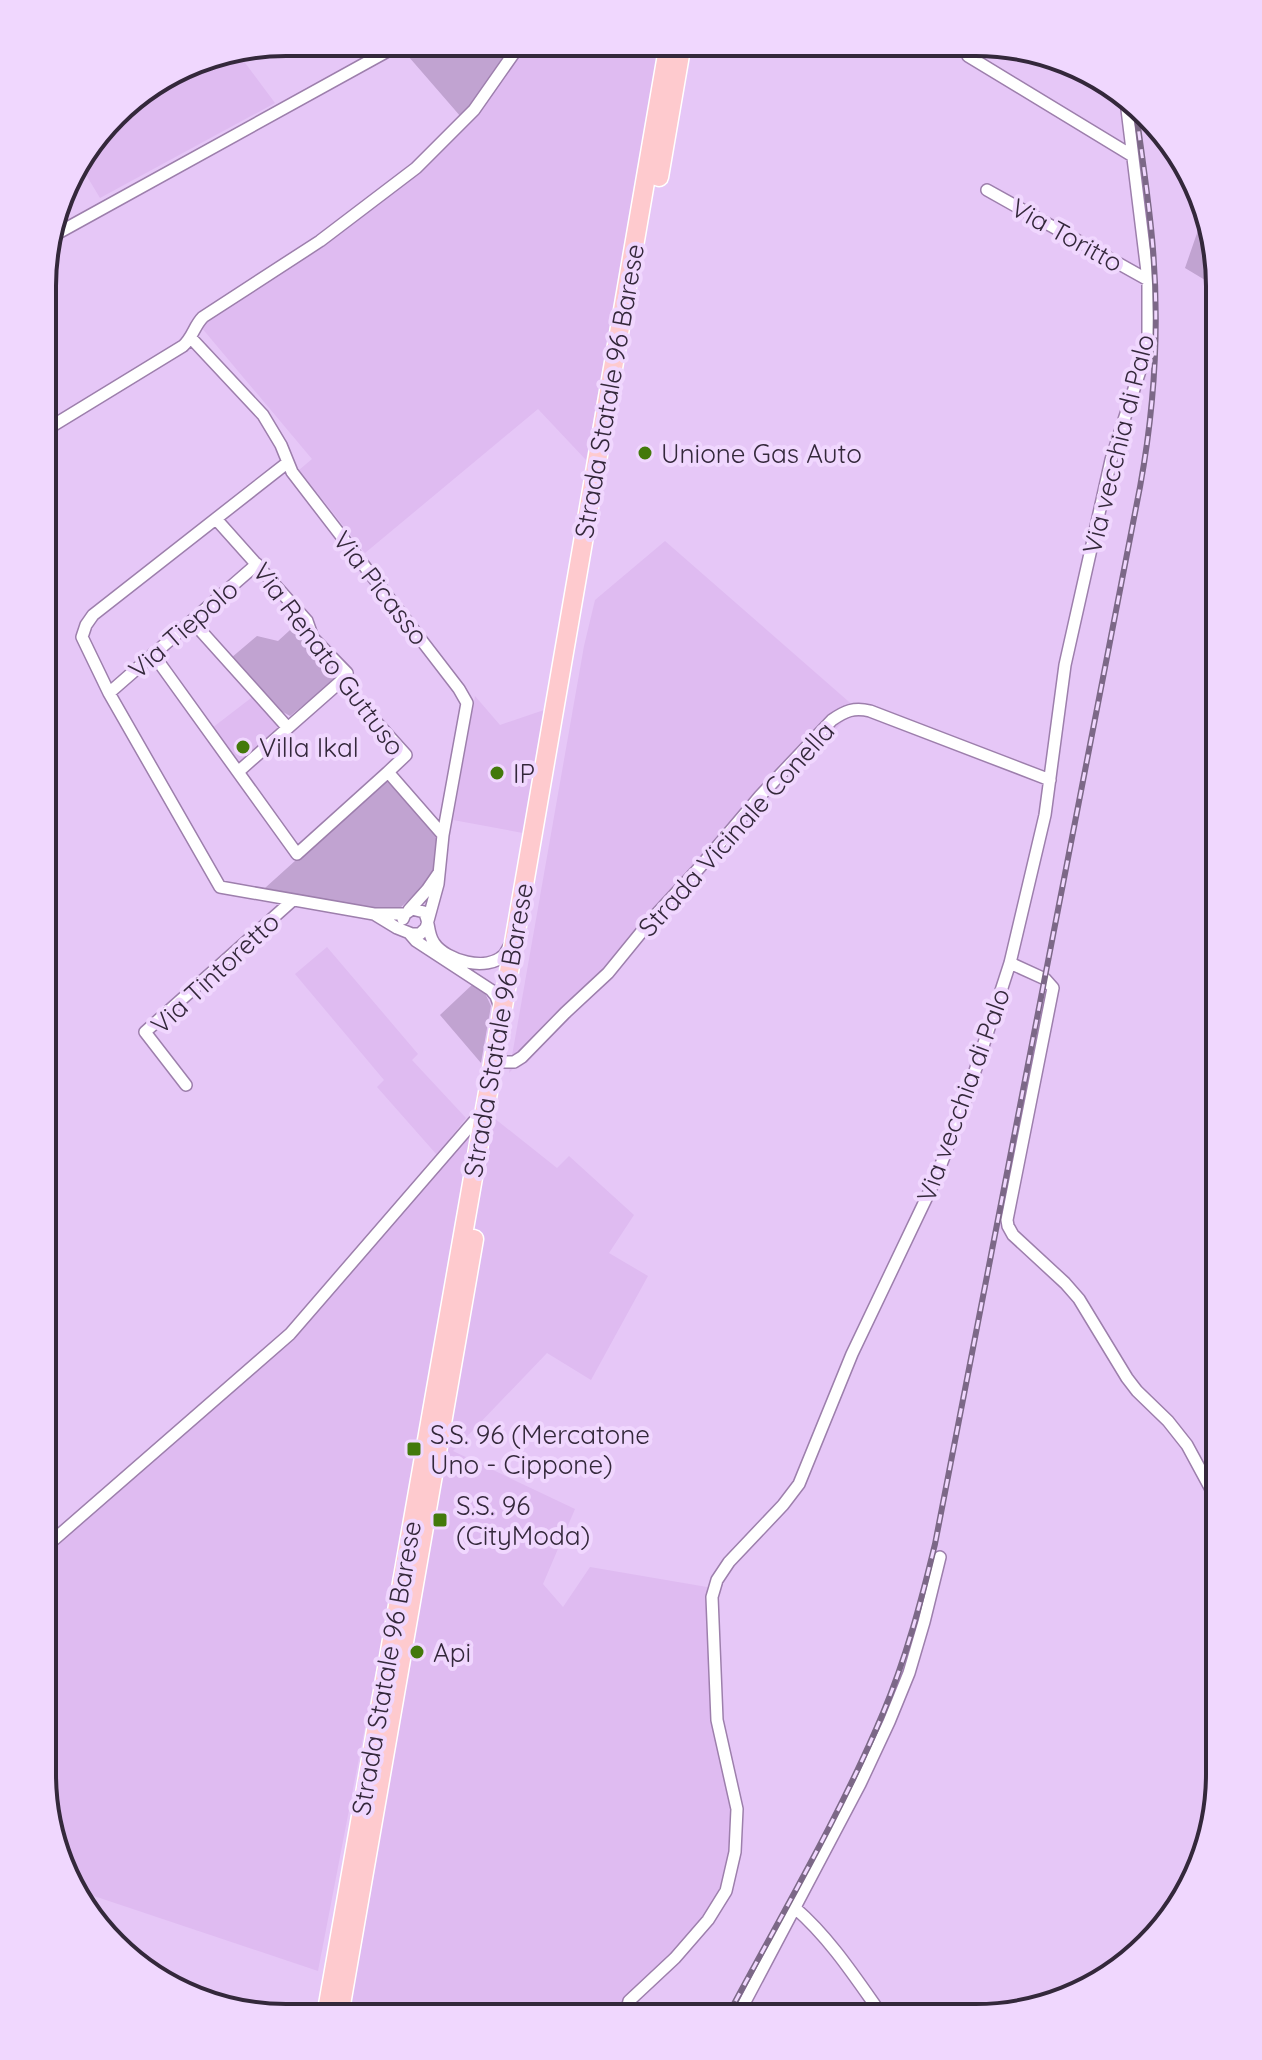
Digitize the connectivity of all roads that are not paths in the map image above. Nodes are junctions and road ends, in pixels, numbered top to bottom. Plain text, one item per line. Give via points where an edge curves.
1 (379, 56) edge
2 (512, 56) edge
3 (667, 56) edge
4 (680, 56) edge
5 (968, 56) dead end
6 (1127, 113) edge
7 (1131, 155) junction
8 (987, 190) dead end
9 (63, 230) edge
10 (1148, 280) junction
11 (191, 338) junction
12 (56, 424) edge
13 (287, 463) junction
14 (216, 519) junction
15 (257, 564) junction
16 (192, 621) junction
17 (153, 654) junction
18 (340, 682) junction
19 (109, 693) junction
20 (288, 728) junction
21 (239, 771) junction
22 (388, 772) junction
23 (1050, 780) junction
24 (443, 835) junction
25 (438, 873) junction
26 (293, 900) junction
27 (406, 913) junction
28 (374, 914) junction
29 (428, 924) junction
30 (408, 933) junction
31 (514, 936) junction
32 (1010, 963) junction
33 (501, 1018) junction
34 (505, 1062) junction
35 (186, 1085) dead end
36 (484, 1110) junction
37 (1206, 1480) edge
38 (56, 1538) edge
39 (940, 1557) dead end
40 (795, 1908) junction
41 (328, 2004) edge
42 (341, 2004) edge
43 (628, 2004) edge
44 (744, 2004) edge
45 (874, 2004) edge

1 - 9 street
2 - 11 street via 474,110 424,161 320,241 203,317
3 - 31 main road, Strada Statale 96 Barese
4 - 34 main road, Strada Statale 96 Barese
5 - 7 street
6 - 7 street, Via vecchia di Palo
7 - 10 street, Via vecchia di Palo
8 - 10 street, Via Toritto
10 - 23 street, Via vecchia di Palo via 1148,346 1111,460 1065,665
11 - 12 street
11 - 13 street, Via Picasso via 263,415
13 - 14 street
13 - 24 street, Via Picasso via 465,696 467,710
14 - 15 street, Via Renato Guttuso
14 - 19 street via 86,625 82,637
15 - 16 street, Via Tiepolo
15 - 18 street, Via Renato Guttuso via 347,673
16 - 17 street, Via Tiepolo
16 - 20 street
17 - 19 street, Via Tiepolo
17 - 21 street
18 - 20 street
18 - 22 street, Via Renato Guttuso via 406,755
19 - 26 street via 220,887
20 - 21 street
21 - 22 street via 297,854
22 - 24 street, Via Renato Guttuso
23 - 32 street, Via vecchia di Palo
23 - 34 street, Strada Vicinale Conella via 870,711 842,712 760,796 608,973 522,1057
24 - 25 street, Via Picasso
25 - 27 street
25 - 29 street, Via Picasso
26 - 28 street
26 - 35 street, Via Tintoretto via 145,1032
27 - 28 street
27 - 29 street via 424,912
27 - 30 street via 402,922
28 - 30 street
29 - 30 street via 420,934
29 - 31 street via 440,949 469,962 496,960
30 - 33 street via 491,990
31 - 33 main road, Strada Statale 96 Barese
32 - 37 street via 1051,983 1053,994 1008,1226 1079,1299 1127,1378 1187,1445
32 - 43 street, Via vecchia di Palo via 935,1180 852,1354 799,1484 717,1580 712,1597 717,1720 737,1809 735,1852 726,1891 708,1920
33 - 36 main road, Strada Statale 96 Barese
34 - 42 main road, Strada Statale 96 Barese
36 - 38 street via 290,1334
36 - 41 main road, Strada Statale 96 Barese
39 - 40 street via 909,1673 860,1784
40 - 44 street
40 - 45 street

